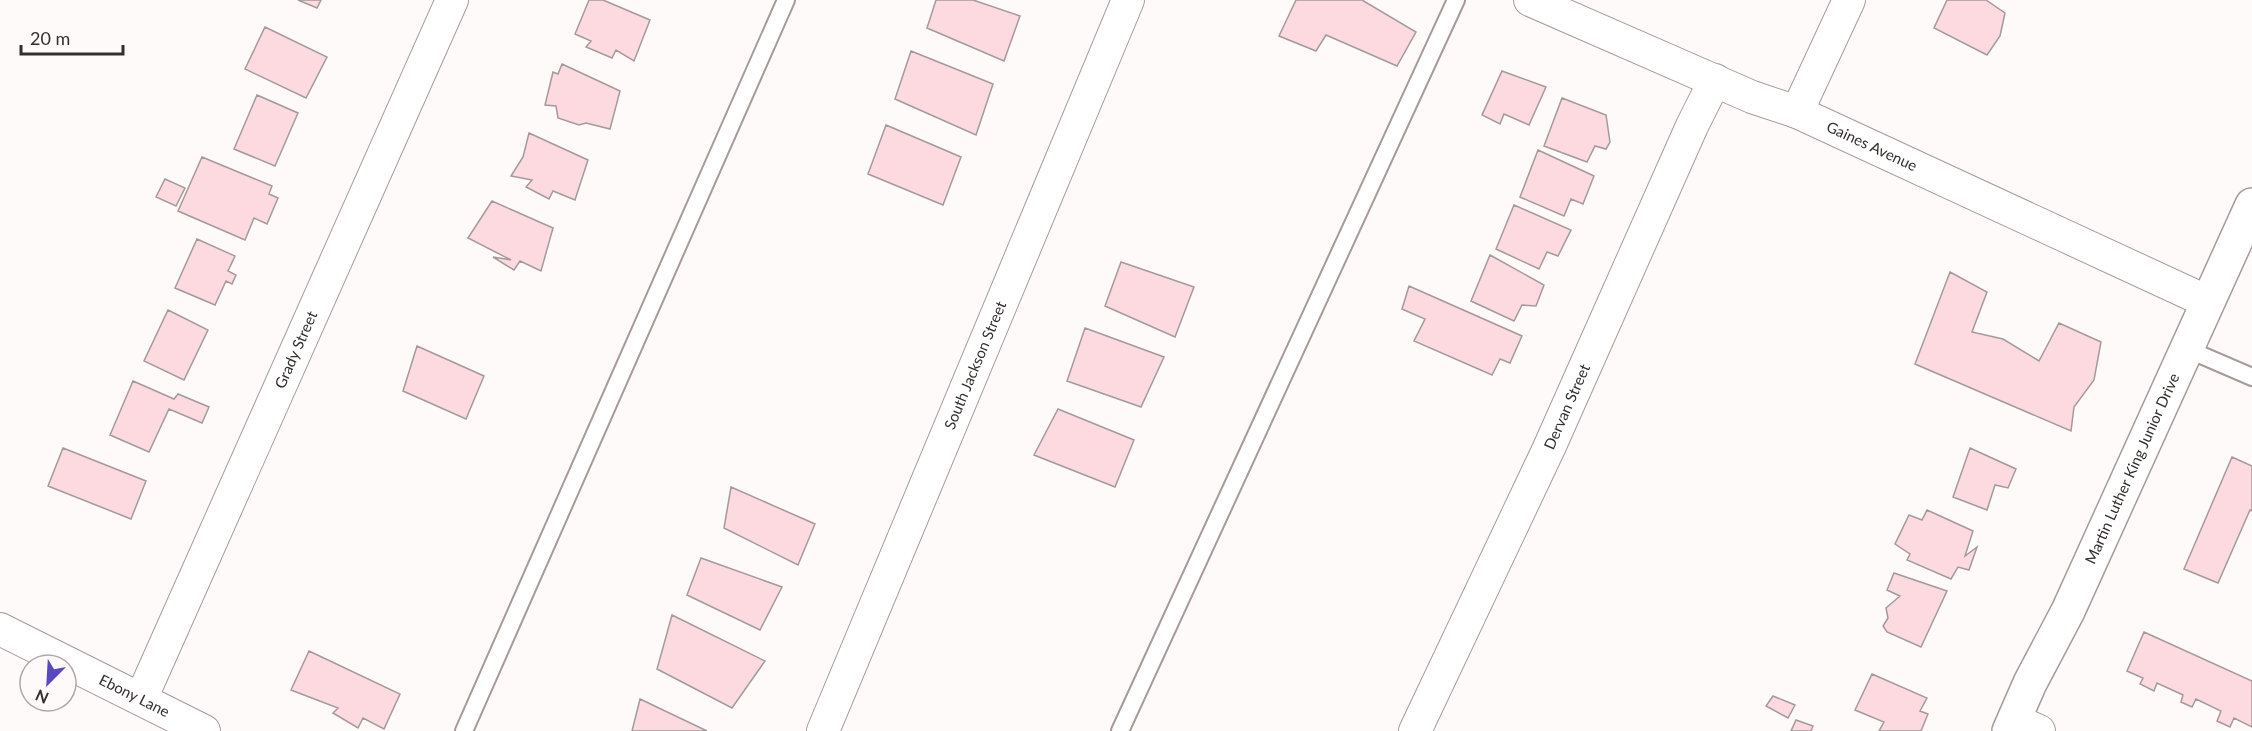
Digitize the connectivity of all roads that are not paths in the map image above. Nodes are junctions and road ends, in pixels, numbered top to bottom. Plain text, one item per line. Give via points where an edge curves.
1 (452, 0) edge
2 (786, 0) edge
3 (1128, 0) edge
4 (1455, 0) edge
5 (1530, 0) edge
6 (1849, 0) edge
7 (1715, 80) junction
8 (1797, 112) junction
9 (2252, 205) edge
10 (2208, 302) junction
11 (2187, 349) junction
12 (2252, 377) edge
13 (0, 629) edge
14 (141, 699) junction
15 (2021, 727) edge
16 (204, 731) edge
17 (464, 731) edge
18 (823, 731) edge
19 (1120, 731) edge
20 (1415, 731) edge

1 - 14 street, Grady Street
2 - 17 lane
3 - 18 street, South Jackson Street
4 - 19 lane
5 - 7 street, Gaines Avenue
6 - 8 street
7 - 8 street, Gaines Avenue
7 - 20 street, Dervan Street via 1549,448
8 - 10 street, Gaines Avenue
9 - 10 street, Martin Luther King Junior Drive
10 - 11 street, Martin Luther King Junior Drive
11 - 12 lane
11 - 15 street, Martin Luther King Junior Drive via 2068,611 2030,683
13 - 14 street, Ebony Lane
14 - 16 street, Ebony Lane

